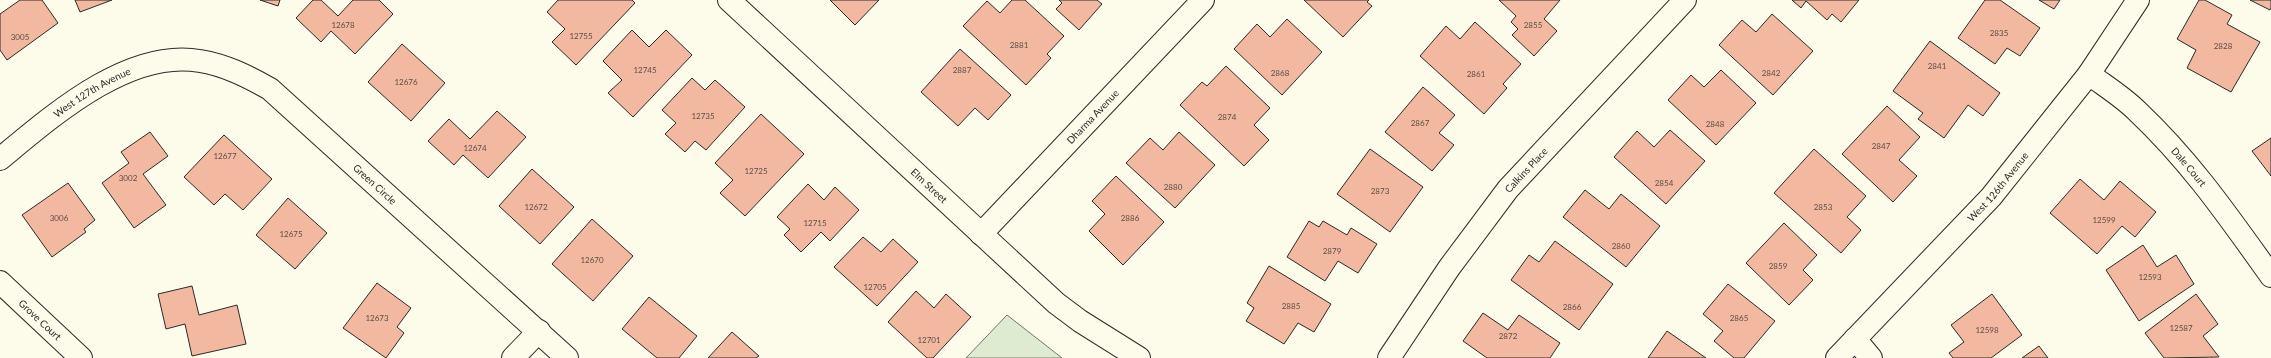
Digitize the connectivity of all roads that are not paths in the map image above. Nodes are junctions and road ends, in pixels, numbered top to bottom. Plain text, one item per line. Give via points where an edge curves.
1 (729, 0) edge
2 (1204, 0) edge
3 (1685, 0) edge
4 (2138, 0) edge
5 (199, 60) joint
6 (2089, 74) junction
7 (0, 159) edge
8 (981, 234) junction
9 (2271, 276) edge
10 (0, 282) edge
11 (539, 331) junction
12 (1855, 340) junction
13 (81, 358) edge
14 (513, 358) edge
15 (566, 358) edge
16 (1139, 358) edge
17 (1389, 358) edge
18 (1837, 358) edge
19 (1871, 358) edge

1 - 8 street, Elm Street
2 - 8 street, Dharma Avenue
3 - 17 street, Calkins Place via 1508,189 1449,268
4 - 6 street, West 126th Avenue
5 - 7 street, West 127th Avenue via 176,60 138,67 111,78 51,117
5 - 11 street, Green Circle via 228,68 270,89
6 - 9 street, Dale Court via 2136,109 2170,143 2203,180
6 - 12 street, West 126th Avenue via 1991,196
8 - 16 street, Elm Street via 1056,303
10 - 13 street, Grove Court
11 - 14 street
11 - 15 street, Green Circle
12 - 18 street, West 126th Avenue
12 - 19 street

